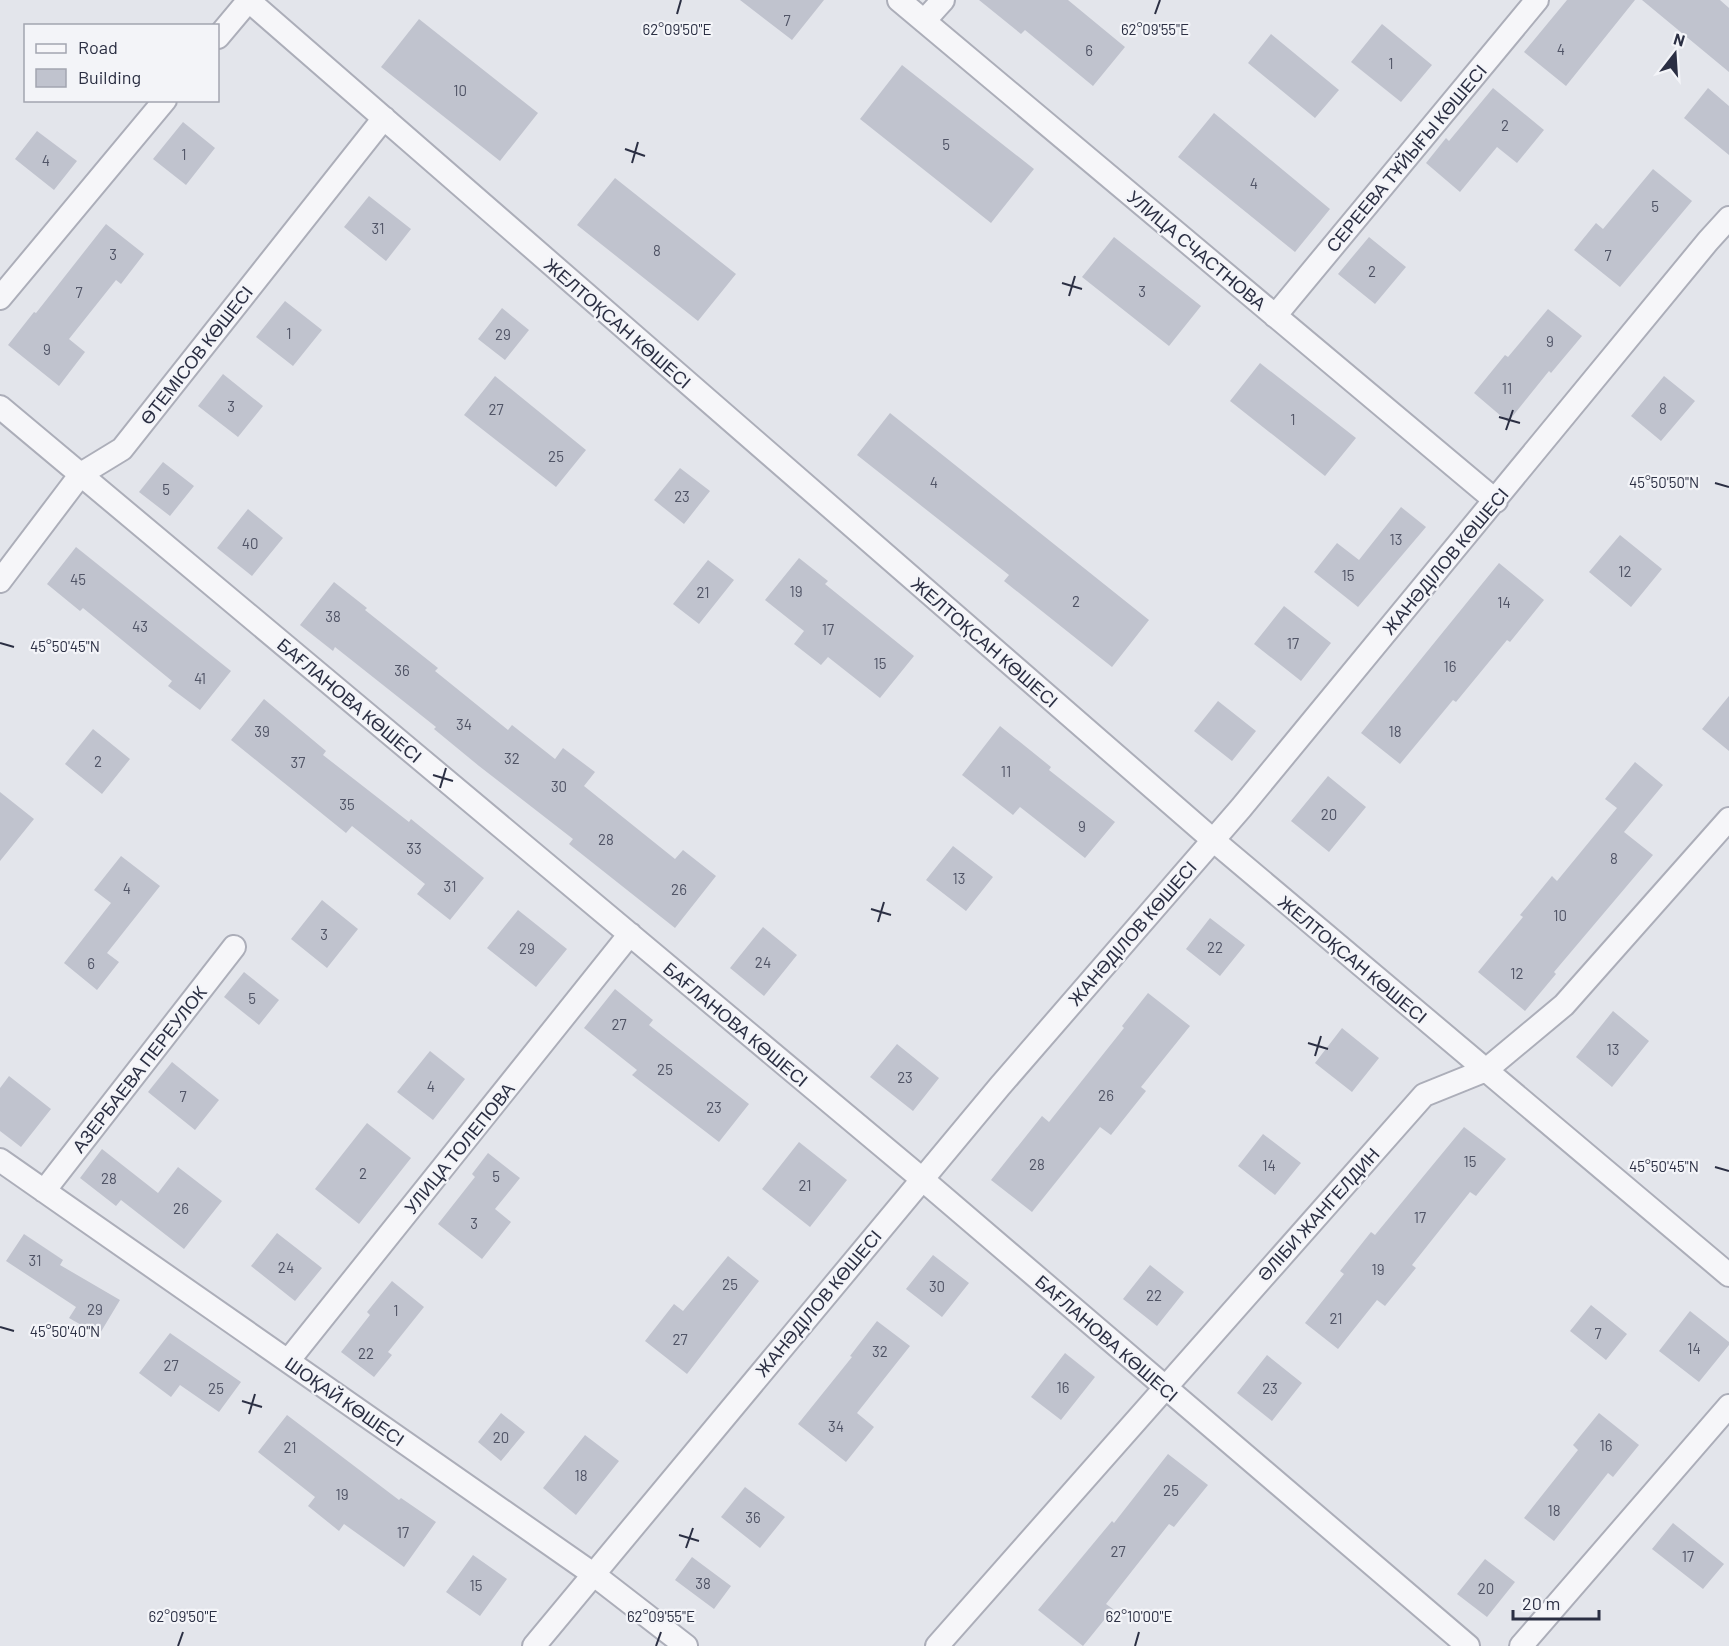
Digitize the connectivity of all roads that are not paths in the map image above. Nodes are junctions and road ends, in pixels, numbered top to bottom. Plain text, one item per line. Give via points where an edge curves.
1 (248, 0) edge
2 (899, 0) edge
3 (943, 0) edge
4 (1537, 0) edge
5 (924, 21) junction
6 (219, 36) edge
7 (163, 102) edge
8 (384, 118) junction
9 (1729, 218) edge
10 (0, 298) edge
11 (1275, 316) junction
12 (0, 406) edge
13 (81, 474) junction
14 (1496, 501) junction
15 (0, 581) edge
16 (1729, 819) edge
17 (1213, 840) junction
18 (630, 934) junction
19 (234, 948) dead end
20 (1486, 1070) junction
21 (0, 1160) edge
22 (922, 1179) junction
23 (44, 1191) junction
24 (1729, 1275) edge
25 (288, 1361) junction
26 (1164, 1388) junction
27 (1729, 1406) edge
28 (593, 1574) junction
29 (534, 1646) edge
30 (686, 1646) edge
31 (937, 1646) edge
32 (1468, 1646) edge
33 (1521, 1646) edge

1 - 6 street
1 - 8 street, ЖЕЛТОҚСАН КӨШЕСІ
2 - 5 street, УЛИЦА СЧАСТНОВА
3 - 5 street
4 - 11 street, СЕРЕЕВА ТҰЙЫҒЫ КӨШЕСІ
5 - 11 street, УЛИЦА СЧАСТНОВА
7 - 10 street
8 - 13 street, ӨТЕМІСОВ КӨШЕСІ via 122,449
8 - 17 street, ЖЕЛТОҚСАН КӨШЕСІ
9 - 14 street, ЖАНӘДІЛОВ КӨШЕСІ
11 - 14 street, УЛИЦА СЧАСТНОВА
12 - 13 street, БАҒЛАНОВА КӨШЕСІ
13 - 15 street, ӨТЕМІСОВ КӨШЕСІ
13 - 18 street, БАҒЛАНОВА КӨШЕСІ
14 - 17 street, ЖАНӘДІЛОВ КӨШЕСІ
16 - 20 street, ӘЛІБИ ЖАНГЕЛДИН via 1564,1005
17 - 20 street, ЖЕЛТОҚСАН КӨШЕСІ
17 - 22 street, ЖАНӘДІЛОВ КӨШЕСІ
18 - 22 street, БАҒЛАНОВА КӨШЕСІ
18 - 25 street, УЛИЦА ТОЛЕПОВА
19 - 23 street, АЗЕРБАЕВА ПЕРЕУЛОК
20 - 24 street, ЖЕЛТОҚСАН КӨШЕСІ
20 - 26 street, ӘЛІБИ ЖАНГЕЛДИН via 1424,1095
21 - 23 street, ШОҚАЙ КӨШЕСІ
22 - 26 street, БАҒЛАНОВА КӨШЕСІ
22 - 28 street, ЖАНӘДІЛОВ КӨШЕСІ
23 - 25 street, ШОҚАЙ КӨШЕСІ
25 - 28 street, ШОҚАЙ КӨШЕСІ
26 - 31 street, ӘЛІБИ ЖАНГЕЛДИН
26 - 32 street, БАҒЛАНОВА КӨШЕСІ
27 - 33 street
28 - 29 street, ЖАНӘДІЛОВ КӨШЕСІ
28 - 30 street, ШОҚАЙ КӨШЕСІ

